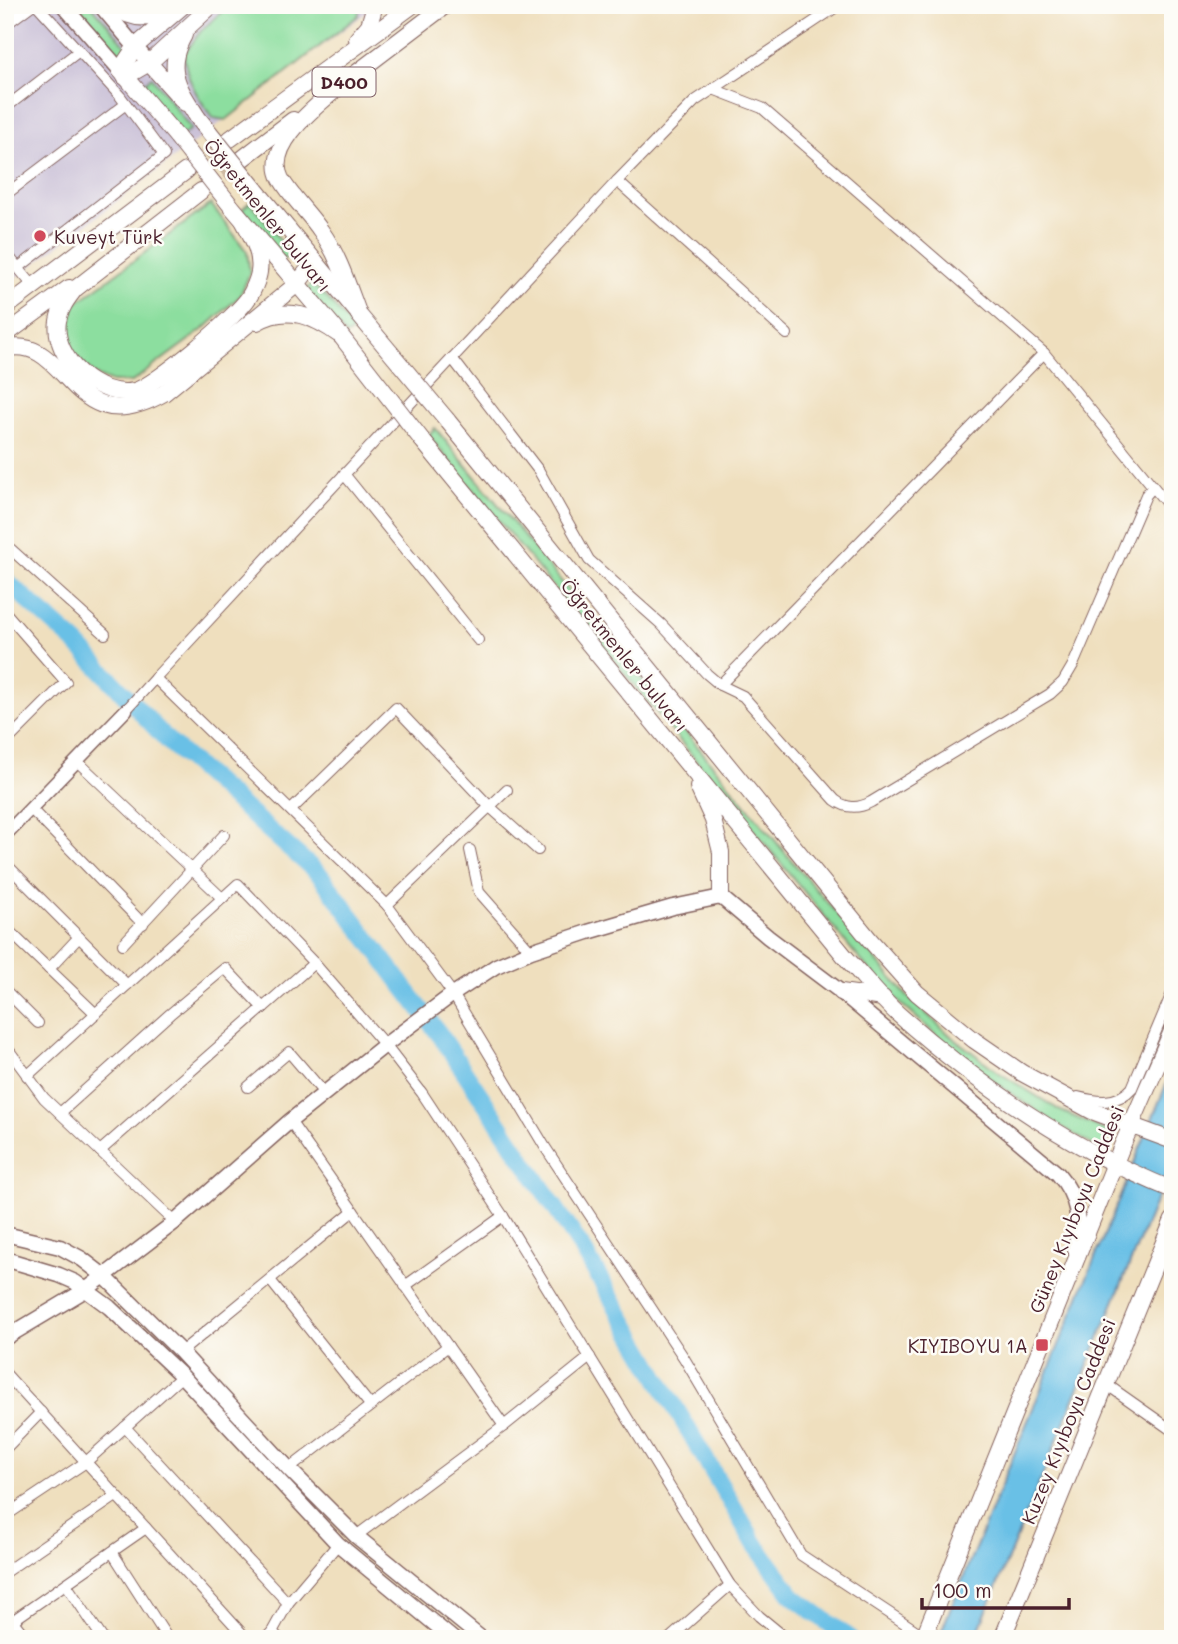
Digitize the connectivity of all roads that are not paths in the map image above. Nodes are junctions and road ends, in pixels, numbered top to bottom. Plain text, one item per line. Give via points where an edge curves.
1 (32, 5) edge
2 (37, 5) edge
3 (63, 5) edge
4 (100, 5) edge
5 (111, 5) edge
6 (181, 5) edge
7 (212, 5) edge
8 (375, 5) edge
9 (413, 5) edge
10 (446, 5) edge
11 (839, 5) edge
12 (189, 24) junction
13 (5, 25) edge
14 (136, 46) junction
15 (79, 51) junction
16 (149, 63) junction
17 (122, 74) junction
18 (341, 85) junction
19 (713, 89) junction
20 (281, 102) junction
21 (126, 104) junction
22 (5, 108) edge
23 (198, 118) junction
24 (230, 139) tunnel mouth
25 (242, 159) tunnel mouth
26 (186, 171) tunnel mouth
27 (617, 181) junction
28 (5, 195) edge
29 (244, 222) junction
30 (5, 253) edge
31 (315, 261) junction
32 (18, 268) junction
33 (297, 284) junction
34 (34, 287) junction
35 (5, 309) edge
36 (359, 315) junction
37 (787, 334) dead end
38 (5, 335) edge
39 (234, 335) junction
40 (341, 336) junction
41 (5, 349) edge
42 (1044, 353) junction
43 (452, 358) junction
44 (344, 474) junction
45 (1152, 488) junction
46 (1173, 511) edge
47 (5, 544) edge
48 (589, 560) junction
49 (572, 573) junction
50 (5, 612) edge
51 (105, 634) dead end
52 (478, 640) dead end
53 (155, 678) junction
54 (720, 685) junction
55 (126, 710) joint
56 (5, 743) edge
57 (78, 762) junction
58 (686, 763) junction
59 (507, 790) dead end
60 (490, 807) junction
61 (31, 809) junction
62 (291, 810) junction
63 (5, 835) edge
64 (224, 835) dead end
65 (470, 850) dead end
66 (538, 850) dead end
67 (5, 863) edge
68 (192, 870) junction
69 (721, 897) junction
70 (222, 898) junction
71 (387, 905) junction
72 (143, 924) junction
73 (5, 927) edge
74 (79, 937) junction
75 (123, 944) dead end
76 (531, 951) junction
77 (314, 963) junction
78 (49, 969) junction
79 (127, 985) junction
80 (5, 990) edge
81 (1173, 991) edge
82 (841, 992) junction
83 (447, 998) junction
84 (883, 999) junction
85 (263, 1007) junction
86 (96, 1014) junction
87 (38, 1023) dead end
88 (1173, 1029) edge
89 (389, 1042) junction
90 (5, 1045) edge
91 (27, 1076) junction
92 (247, 1087) dead end
93 (1058, 1093) junction
94 (325, 1094) junction
95 (60, 1113) junction
96 (290, 1121) junction
97 (1137, 1128) junction
98 (1173, 1141) edge
99 (100, 1151) junction
100 (1120, 1167) junction
101 (1170, 1189) edge
102 (353, 1211) junction
103 (503, 1216) junction
104 (1173, 1220) edge
105 (175, 1222) junction
106 (5, 1234) edge
107 (5, 1259) edge
108 (104, 1276) junction
109 (270, 1280) junction
110 (1067, 1285) junction
111 (405, 1286) junction
112 (87, 1289) junction
113 (5, 1338) edge
114 (448, 1346) junction
115 (181, 1352) junction
116 (590, 1357) junction
117 (5, 1373) edge
118 (182, 1376) junction
119 (1105, 1384) junction
120 (370, 1405) junction
121 (41, 1412) junction
122 (503, 1426) junction
123 (125, 1427) junction
124 (1173, 1431) edge
125 (5, 1449) edge
126 (86, 1462) junction
127 (289, 1469) junction
128 (116, 1496) junction
129 (5, 1516) edge
130 (146, 1528) junction
131 (356, 1536) junction
132 (338, 1545) junction
133 (112, 1552) junction
134 (5, 1572) edge
135 (66, 1584) junction
136 (730, 1585) junction
137 (288, 1603) junction
138 (9, 1624) edge
139 (272, 1636) edge
140 (923, 1638) edge
141 (27, 1639) edge
142 (103, 1639) edge
143 (167, 1639) edge
144 (247, 1639) edge
145 (453, 1639) edge
146 (482, 1639) edge
147 (669, 1639) edge
148 (787, 1639) edge
149 (1002, 1639) edge

1 - 13 street
2 - 15 street
3 - 17 main road
4 - 14 main road
5 - 6 main road via 124,15 142,19 164,15
6 - 14 main road
7 - 12 main road
8 - 20 main road via 369,25 354,41
9 - 20 main road, D400
10 - 18 main road, D400
11 - 19 street
12 - 16 main road
12 - 23 main road via 173,65 177,85
14 - 16 main road
14 - 17 main road
15 - 21 street
15 - 22 street
16 - 17 main road
16 - 23 main road, Öğretmenler bulvarı
17 - 29 main road, Öğretmenler bulvarı, bridge
18 - 25 main road, D400
18 - 36 main road via 287,138 277,166 331,246
19 - 27 street via 695,101
19 - 42 street via 761,108
20 - 24 main road, D400
21 - 28 street
21 - 32 street via 164,155
23 - 31 main road, Öğretmenler bulvarı, bridge
26 - 34 main road
27 - 37 street
27 - 43 street
29 - 33 main road, Öğretmenler bulvarı
29 - 38 main road via 257,247 259,272 249,296 158,379 136,391 116,393 91,382 58,340 57,321 75,289 201,191
30 - 32 street
31 - 33 main road
31 - 36 main road, Öğretmenler bulvarı
32 - 34 street
33 - 39 main road
33 - 40 main road, Öğretmenler bulvarı
34 - 35 main road
36 - 49 main road, Öğretmenler bulvarı, bridge
39 - 40 main road via 267,316 292,312 325,324
39 - 41 main road via 164,393 121,409 86,398 44,355 31,348
40 - 58 main road, Öğretmenler bulvarı, bridge
42 - 45 street
42 - 54 street
43 - 44 street
43 - 48 street via 539,471
44 - 52 street
44 - 53 street
45 - 46 street
45 - 54 street via 1063,682 863,806 847,807 835,800 743,696
47 - 51 street
48 - 49 street
48 - 54 street
49 - 93 main road, Öğretmenler bulvarı via 917,993 974,1040
50 - 56 street via 66,682
53 - 55 street
53 - 62 street
55 - 57 street
57 - 61 street
57 - 68 street
58 - 69 main road via 713,820 722,852
58 - 84 main road, Öğretmenler bulvarı
59 - 60 street
60 - 62 street via 396,708
60 - 66 street
60 - 71 street
61 - 63 street
61 - 72 street
62 - 71 street
64 - 68 street
65 - 76 street via 479,892
67 - 74 street
68 - 70 street
68 - 72 street
69 - 76 main road via 673,907
69 - 82 main road
70 - 77 street via 238,884
70 - 79 street
71 - 83 street
72 - 75 street
73 - 78 street
74 - 78 street
74 - 79 street
76 - 83 main road via 496,966
77 - 85 street
77 - 89 street
78 - 86 street
79 - 86 street
80 - 87 street
81 - 93 street via 1124,1096 1115,1101 1093,1101
82 - 84 main road
82 - 110 main road via 1068,1185 1075,1200 1078,1232
83 - 89 main road
83 - 140 street via 684,1357 801,1555
84 - 100 main road, Öğretmenler bulvarı via 1006,1098
85 - 95 street via 225,968
85 - 99 street
86 - 91 street
88 - 97 main road, Güney Kıyıboyu Caddesi
89 - 94 main road
89 - 103 street
90 - 91 street
91 - 95 street
92 - 94 street via 289,1052
93 - 97 main road, Öğretmenler bulvarı
94 - 96 main road
95 - 99 street
96 - 102 street
96 - 105 main road
97 - 98 main road, Öğretmenler bulvarı
97 - 100 main road, Güney Kıyıboyu Caddesi via 1122,1146
99 - 105 street
100 - 101 main road, Öğretmenler bulvarı
100 - 110 main road, Güney Kıyıboyu Caddesi
102 - 109 street
102 - 111 street
103 - 111 street
103 - 116 street
104 - 119 main road, Kuzey Kıyıboyu Caddesi
105 - 108 main road
106 - 108 main road via 60,1247
107 - 112 main road via 59,1275
108 - 112 main road
108 - 115 main road
109 - 115 street
109 - 120 street
110 - 140 main road, Güney Kıyıboyu Caddesi
111 - 114 street
112 - 113 main road
112 - 118 main road
114 - 120 street
114 - 122 street
115 - 127 main road
116 - 122 street
116 - 136 street
117 - 121 street
118 - 123 street
118 - 132 main road
119 - 124 street
119 - 149 main road, Kuzey Kıyıboyu Caddesi
120 - 127 street
121 - 125 street
121 - 126 street
122 - 131 street
123 - 126 street
123 - 137 street
126 - 128 street
126 - 129 street
127 - 131 main road
128 - 130 street
128 - 134 street
130 - 133 street
130 - 144 street
131 - 146 main road
132 - 137 street
132 - 145 main road
133 - 135 street
133 - 143 street
135 - 138 street
135 - 142 street
136 - 147 street
136 - 148 street
137 - 139 street
138 - 141 street

